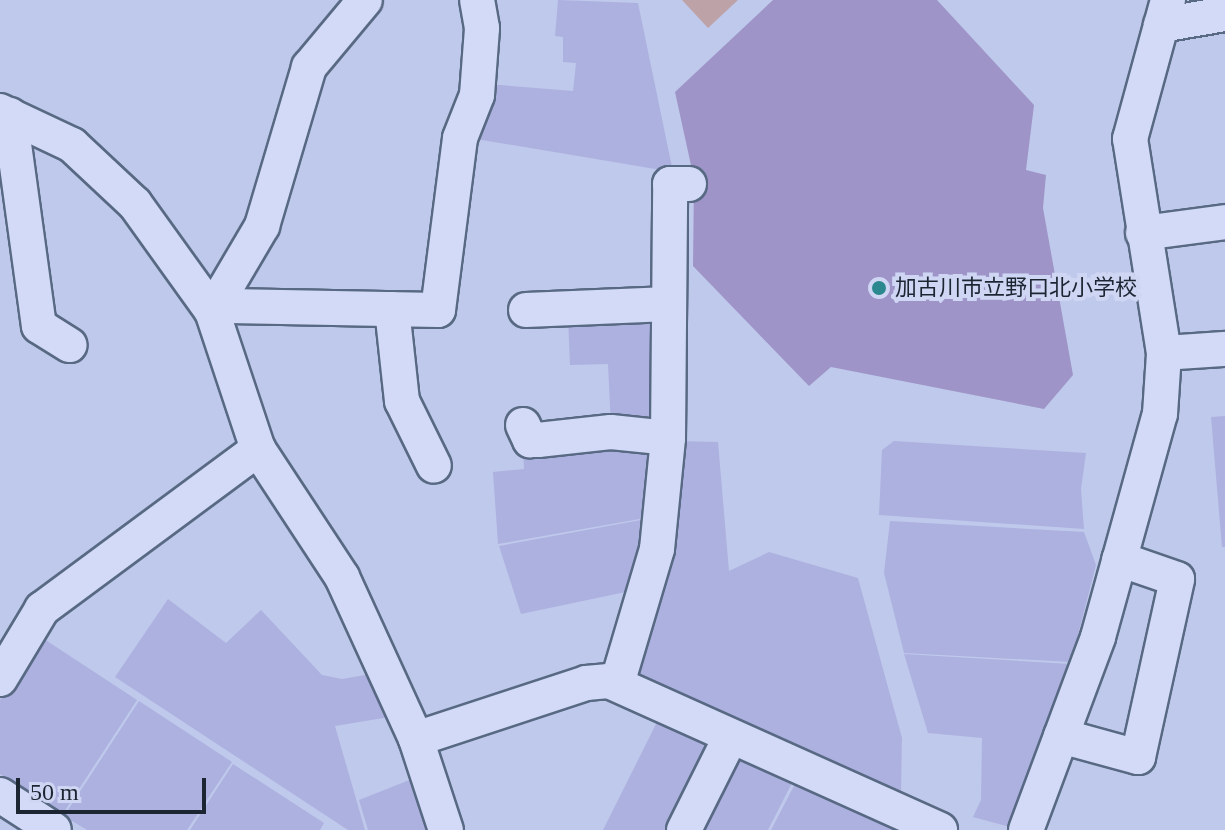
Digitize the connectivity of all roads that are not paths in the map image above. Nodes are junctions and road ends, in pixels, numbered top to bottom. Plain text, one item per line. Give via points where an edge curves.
1 (365, 0) edge
2 (477, 0) edge
3 (1165, 12) edge
4 (1225, 14) edge
5 (5, 113) edge
6 (689, 184) dead end
7 (1225, 222) edge
8 (1143, 233) junction
9 (669, 304) junction
10 (392, 309) junction
11 (526, 310) dead end
12 (212, 311) junction
13 (70, 345) dead end
14 (1225, 349) edge
15 (1164, 353) junction
16 (523, 425) dead end
17 (668, 438) junction
18 (258, 449) junction
19 (434, 466) dead end
20 (1119, 559) junction
21 (0, 679) edge
22 (617, 684) junction
23 (1061, 736) junction
24 (730, 738) junction
25 (416, 739) junction
26 (0, 795) edge
27 (54, 830) edge
28 (446, 830) edge
29 (684, 830) edge
30 (940, 830) edge
31 (1026, 830) edge

1 - 12 street via 309,67 262,226
2 - 10 street via 482,28 477,95 460,138 438,310
3 - 4 street
3 - 8 street via 1130,139
5 - 12 street via 72,145 135,204
5 - 13 street via 39,326
6 - 9 street via 670,184
7 - 8 street
8 - 15 street
9 - 11 street
9 - 17 street
10 - 12 street via 229,306
10 - 19 street via 402,401
12 - 18 street
14 - 15 street
15 - 20 street via 1160,414
16 - 17 street via 530,440 611,432
17 - 22 street via 657,549
18 - 21 street via 42,609
18 - 25 street via 342,577
20 - 23 street via 1098,637
20 - 23 street via 1177,579 1138,757
22 - 24 street
22 - 25 street via 586,683
23 - 31 street
24 - 29 street
24 - 30 street
25 - 28 street
26 - 27 street

